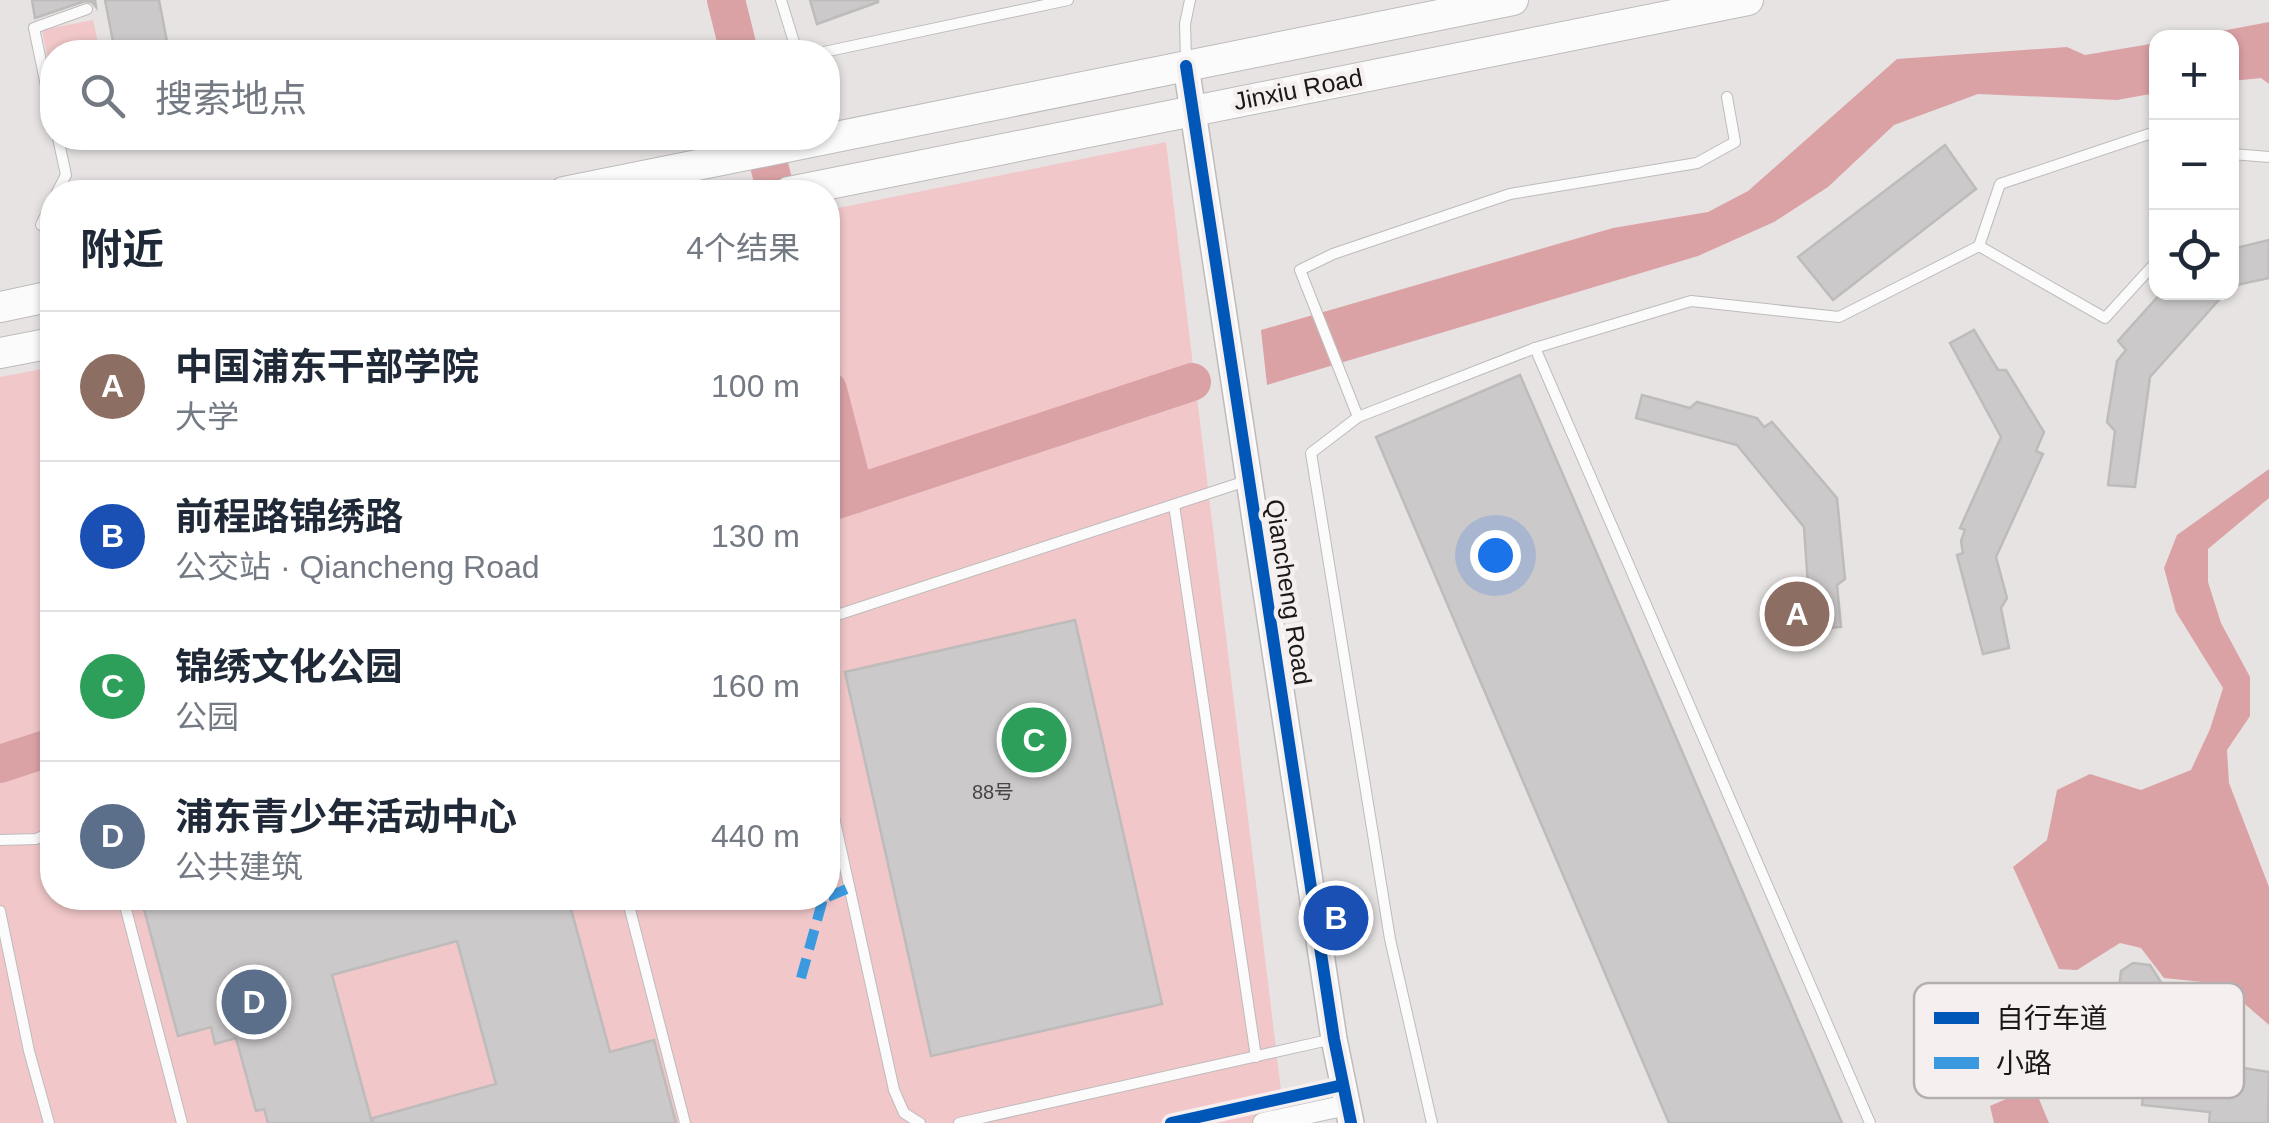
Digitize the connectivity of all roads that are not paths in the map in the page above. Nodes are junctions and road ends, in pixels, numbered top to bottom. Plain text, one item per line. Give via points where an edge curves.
1 (781, 0) edge
2 (1068, 0) edge
3 (1190, 0) edge
4 (1513, 0) edge
5 (1748, 0) edge
6 (87, 9) dead end
7 (794, 40) edge
8 (840, 49) edge
9 (40, 57) edge
10 (1186, 66) junction
11 (1727, 97) dead end
12 (1193, 110) junction
13 (2149, 134) edge
14 (840, 137) edge
15 (61, 150) edge
16 (775, 150) edge
17 (2239, 155) edge
18 (2269, 157) edge
19 (63, 180) edge
20 (624, 180) edge
21 (840, 182) edge
22 (1979, 246) junction
23 (2149, 270) edge
24 (40, 299) edge
25 (0, 307) edge
26 (40, 345) edge
27 (1535, 348) junction
28 (0, 353) edge
29 (1358, 418) junction
30 (1249, 480) junction
31 (1174, 505) junction
32 (840, 614) edge
33 (40, 837) edge
34 (0, 840) edge
35 (840, 845) edge
36 (126, 910) edge
37 (630, 910) edge
38 (0, 911) edge
39 (1334, 1039) junction
40 (1256, 1056) junction
41 (1349, 1114) edge
42 (49, 1123) edge
43 (182, 1123) edge
44 (685, 1123) edge
45 (920, 1123) edge
46 (958, 1123) edge
47 (1263, 1123) edge
48 (1432, 1123) edge
49 (1870, 1123) edge

1 - 7 lane
2 - 8 lane
3 - 10 lane
4 - 10 main road, Jinxiu Road
5 - 12 main road, Jinxiu Road
6 - 9 lane via 34,28
10 - 12 street, Qiancheng Road
10 - 14 main road, Jinxiu Road
11 - 29 lane via 1735,142 1697,163 1510,194 1300,270
12 - 21 main road, Jinxiu Road
12 - 30 street, Qiancheng Road
13 - 22 lane via 2000,184
15 - 19 lane
16 - 20 main road, Jinxiu Road
17 - 18 lane
22 - 23 lane via 2105,318
22 - 27 lane via 1840,317 1691,302
24 - 25 main road
26 - 28 main road
27 - 29 lane
27 - 49 lane
29 - 48 lane via 1312,453 1390,938
30 - 31 lane
30 - 39 street, Qiancheng Road
31 - 32 lane
31 - 40 lane
33 - 34 lane
35 - 45 lane via 894,1090 904,1112
36 - 43 lane
37 - 44 lane
38 - 42 lane
39 - 40 lane
39 - 41 street, Qiancheng Road
40 - 46 lane
41 - 47 street

